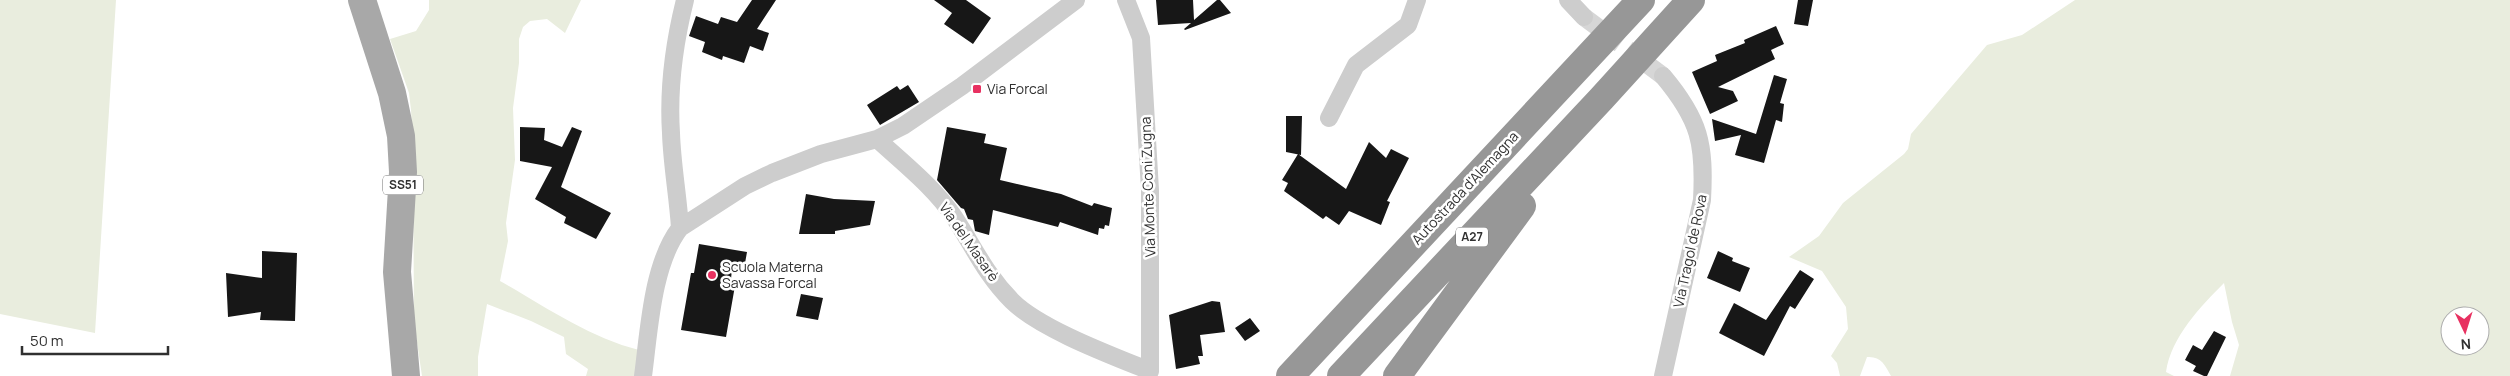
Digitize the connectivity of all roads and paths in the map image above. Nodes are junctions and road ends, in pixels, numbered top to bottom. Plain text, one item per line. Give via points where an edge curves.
1 (362, 0) edge
2 (685, 0) edge
3 (1076, 0) edge
4 (1126, 0) edge
5 (1417, 0) edge
6 (1568, 0) edge
7 (1640, 0) edge
8 (1691, 0) edge
9 (1584, 17) tunnel mouth
10 (1663, 76) tunnel mouth
11 (1602, 98) junction
12 (1329, 118) dead end
13 (877, 139) junction
14 (680, 228) junction
15 (1149, 374) edge
16 (406, 376) edge
17 (643, 376) edge
18 (1290, 376) edge
19 (1341, 376) edge
20 (1396, 376) edge
21 (1663, 376) edge

1 - 16 main road, SS51 via 392,94 401,136 403,172 397,272
2 - 14 street via 675,40 670,86
3 - 13 street via 962,86 904,126
4 - 15 street, Via Monte Coni Zugna via 1142,48 1150,190
5 - 12 street via 1408,25 1356,65
6 - 9 street
7 - 18 highway, Autostrada d'Alemagna / A27
8 - 11 highway, A27
10 - 21 street, Via Tragol de Rova via 1684,101 1695,124 1704,171 1702,200
11 - 19 highway, A27
11 - 20 highway, A27
13 - 14 street via 821,154 772,173 745,186
13 - 15 street, Via del Masarè via 953,216 981,264 1013,302 1041,321
14 - 17 street via 673,237 655,290

